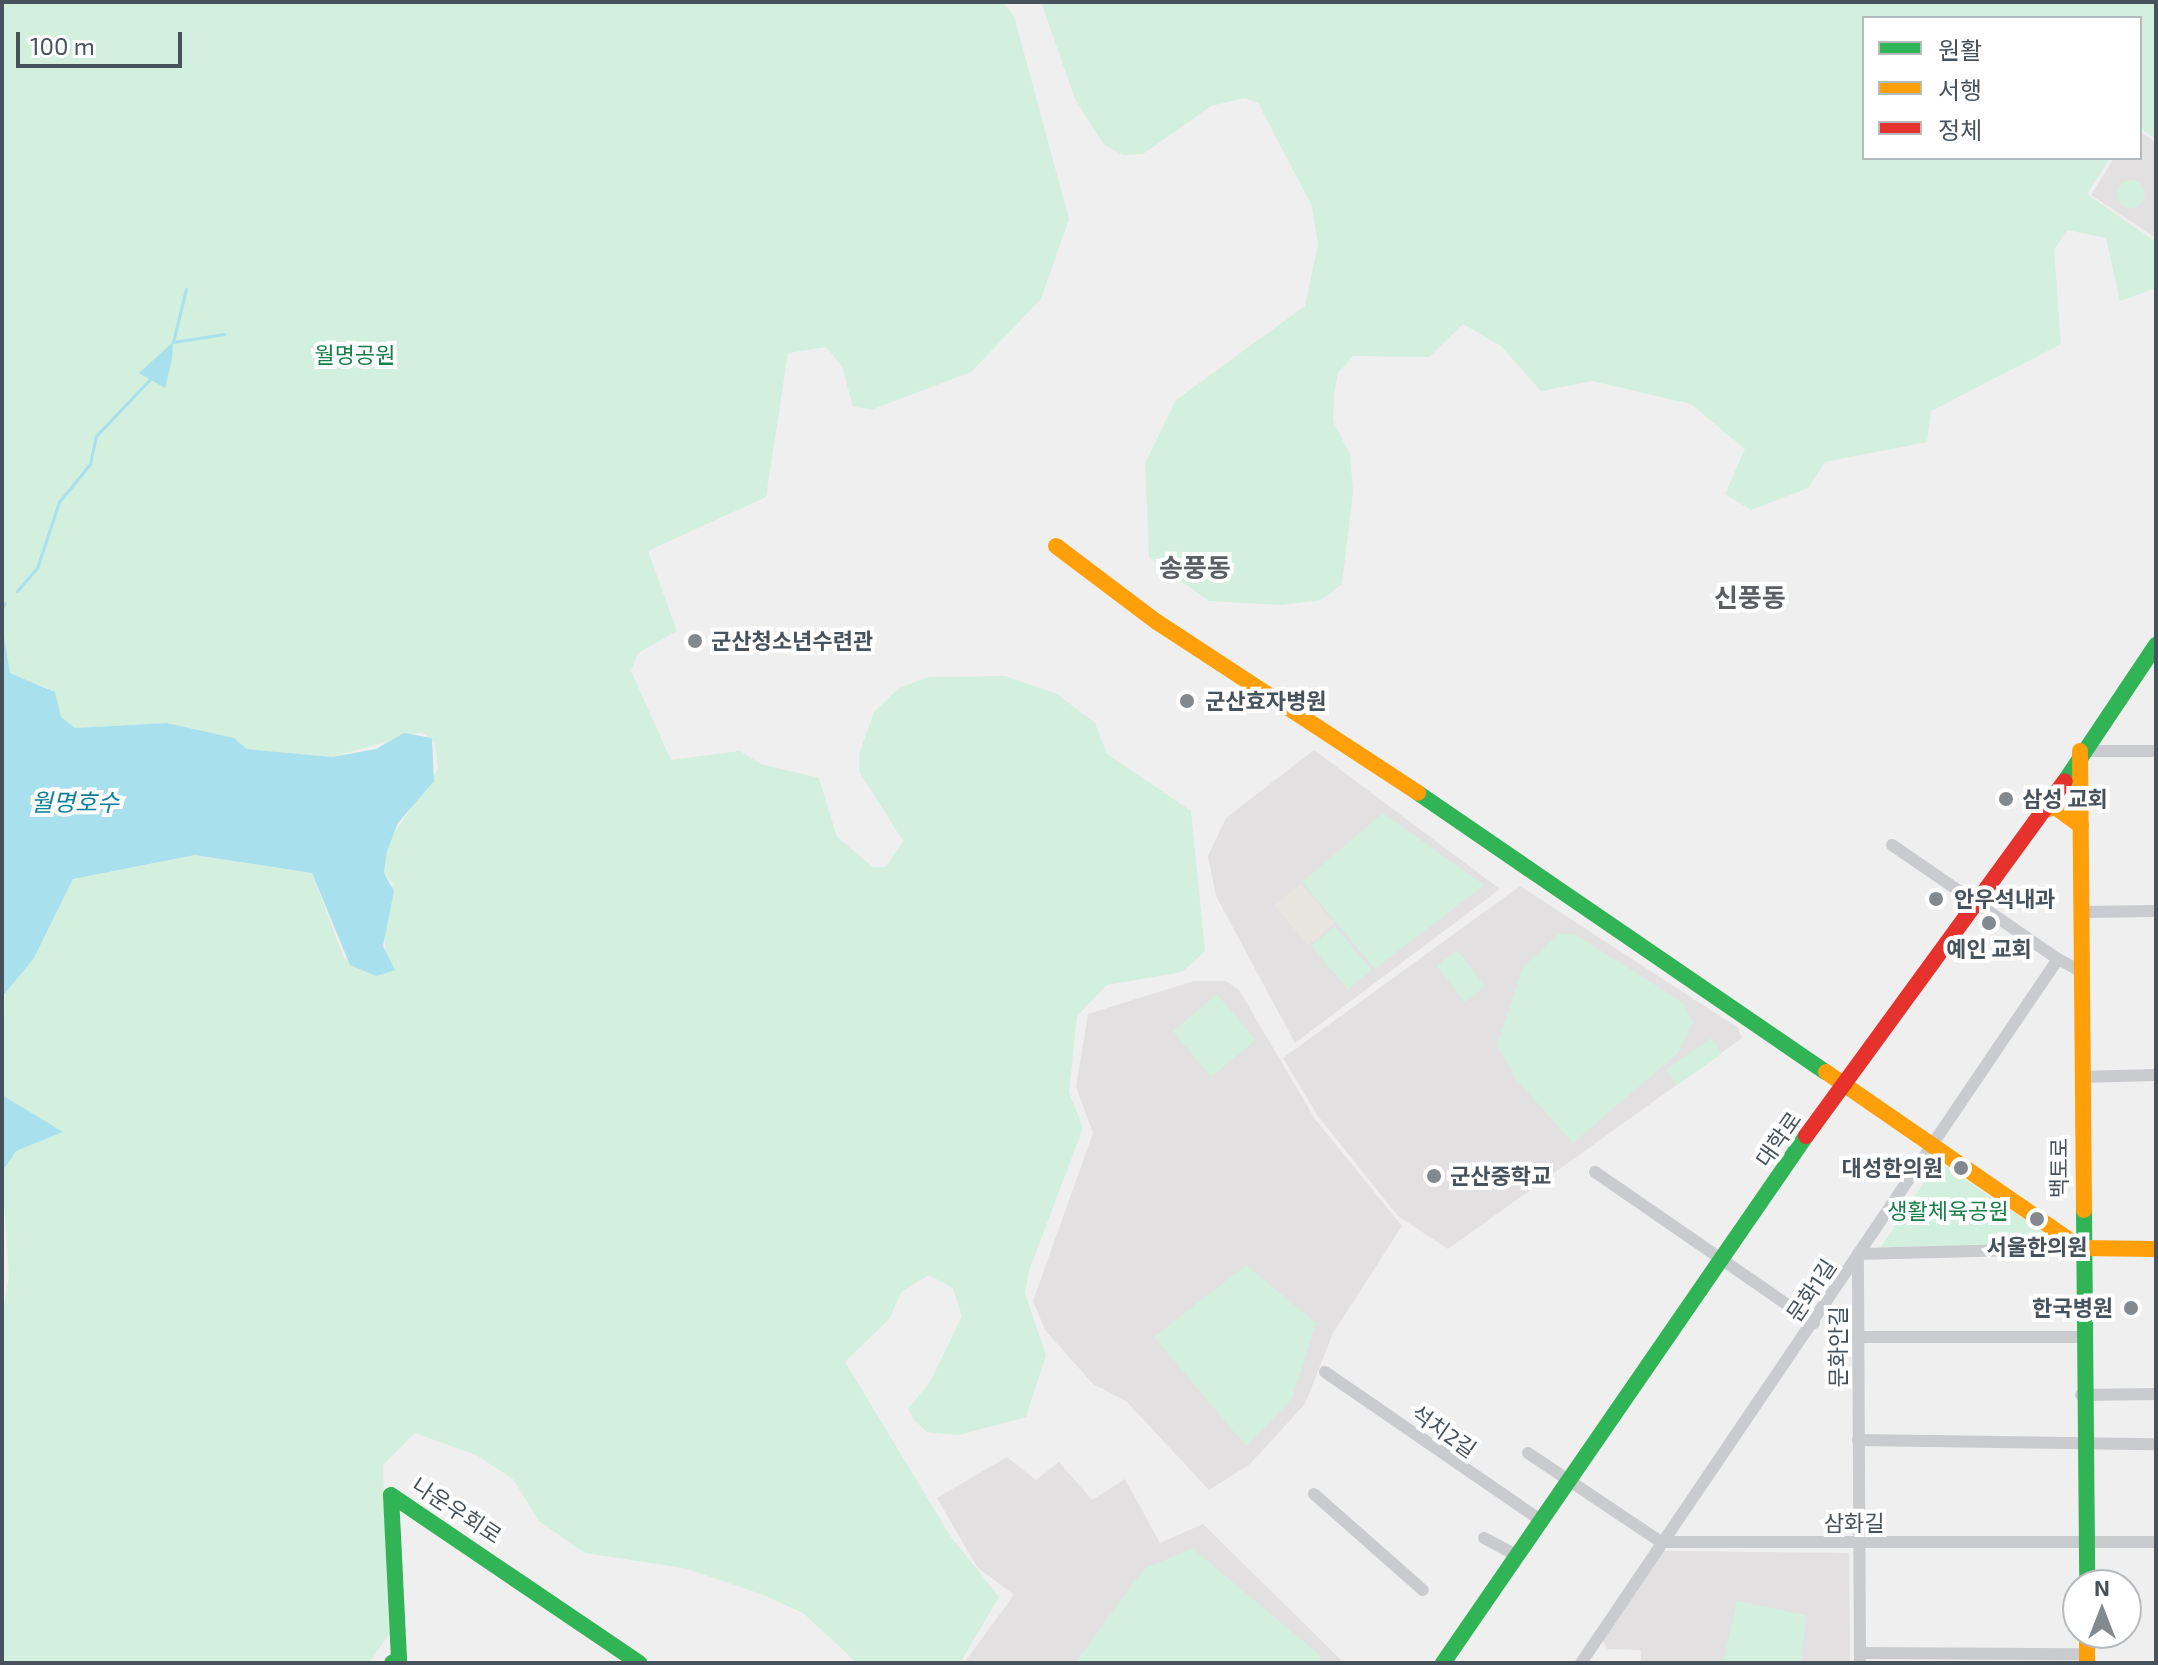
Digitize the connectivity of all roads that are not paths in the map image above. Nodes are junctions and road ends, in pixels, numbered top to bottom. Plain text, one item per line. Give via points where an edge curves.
1 (1056, 546) dead end
2 (2156, 645) edge
3 (2080, 751) junction
4 (2156, 751) edge
5 (2042, 811) junction
6 (2081, 826) junction
7 (1892, 845) dead end
8 (1982, 904) junction
9 (2156, 911) edge
10 (2081, 912) junction
11 (2058, 959) junction
12 (2081, 971) junction
13 (2156, 1075) edge
14 (2081, 1077) junction
15 (1844, 1082) junction
16 (1936, 1146) junction
17 (1595, 1172) dead end
18 (2081, 1248) junction
19 (2156, 1249) edge
20 (1858, 1254) junction
21 (1721, 1259) junction
22 (1814, 1323) junction
23 (1858, 1337) junction
24 (2081, 1337) junction
25 (1325, 1372) dead end
26 (2156, 1394) edge
27 (2081, 1395) junction
28 (1858, 1440) junction
29 (2081, 1441) junction
30 (2156, 1444) edge
31 (1528, 1453) dead end
32 (1570, 1481) junction
33 (1314, 1494) dead end
34 (1542, 1521) junction
35 (1484, 1538) dead end
36 (1661, 1542) junction
37 (2087, 1542) junction
38 (2156, 1542) edge
39 (1858, 1543) junction
40 (1518, 1556) junction
41 (2087, 1569) edge
42 (1423, 1590) dead end
43 (1860, 1658) edge
44 (2087, 1659) edge
45 (398, 1662) edge
46 (639, 1663) edge
47 (1443, 1663) edge
48 (1581, 1663) edge

1 - 15 street via 1157,622
2 - 3 street, 대학로
3 - 4 street
3 - 5 street, 대학로
3 - 6 street, 백토로
5 - 6 street via 2055,807
5 - 8 street, 대학로
6 - 10 street, 백토로
7 - 8 street
8 - 11 street
8 - 15 street, 대학로
9 - 10 street
10 - 12 street, 백토로
11 - 12 street
11 - 16 street, 문화1길
12 - 14 street, 백토로
13 - 14 street
14 - 18 street, 백토로
15 - 16 street
15 - 21 street, 대학로
16 - 18 street
16 - 20 street, 문화1길
17 - 21 street
18 - 19 street
18 - 20 street
18 - 24 street, 백토로
20 - 22 street, 문화1길
20 - 23 street, 문화안길
21 - 22 street
21 - 32 street, 대학로
22 - 36 street, 문화1길
23 - 24 street
23 - 28 street, 문화안길
24 - 27 street, 백토로
25 - 34 street, 석치2길
26 - 27 street
27 - 29 street, 백토로
28 - 29 street
28 - 39 street, 문화안길
29 - 30 street
29 - 37 street, 백토로
31 - 32 street
32 - 34 street, 대학로
32 - 36 street
33 - 42 street
34 - 40 street, 대학로
35 - 40 street
36 - 39 street, 삼화길
36 - 48 street, 문화1길
37 - 38 street, 삼화길
37 - 39 street, 삼화길
37 - 41 street, 백토로
39 - 43 street, 문화안길
40 - 47 street, 대학로
43 - 44 street
45 - 46 street, 나운우회로 via 391,1495

